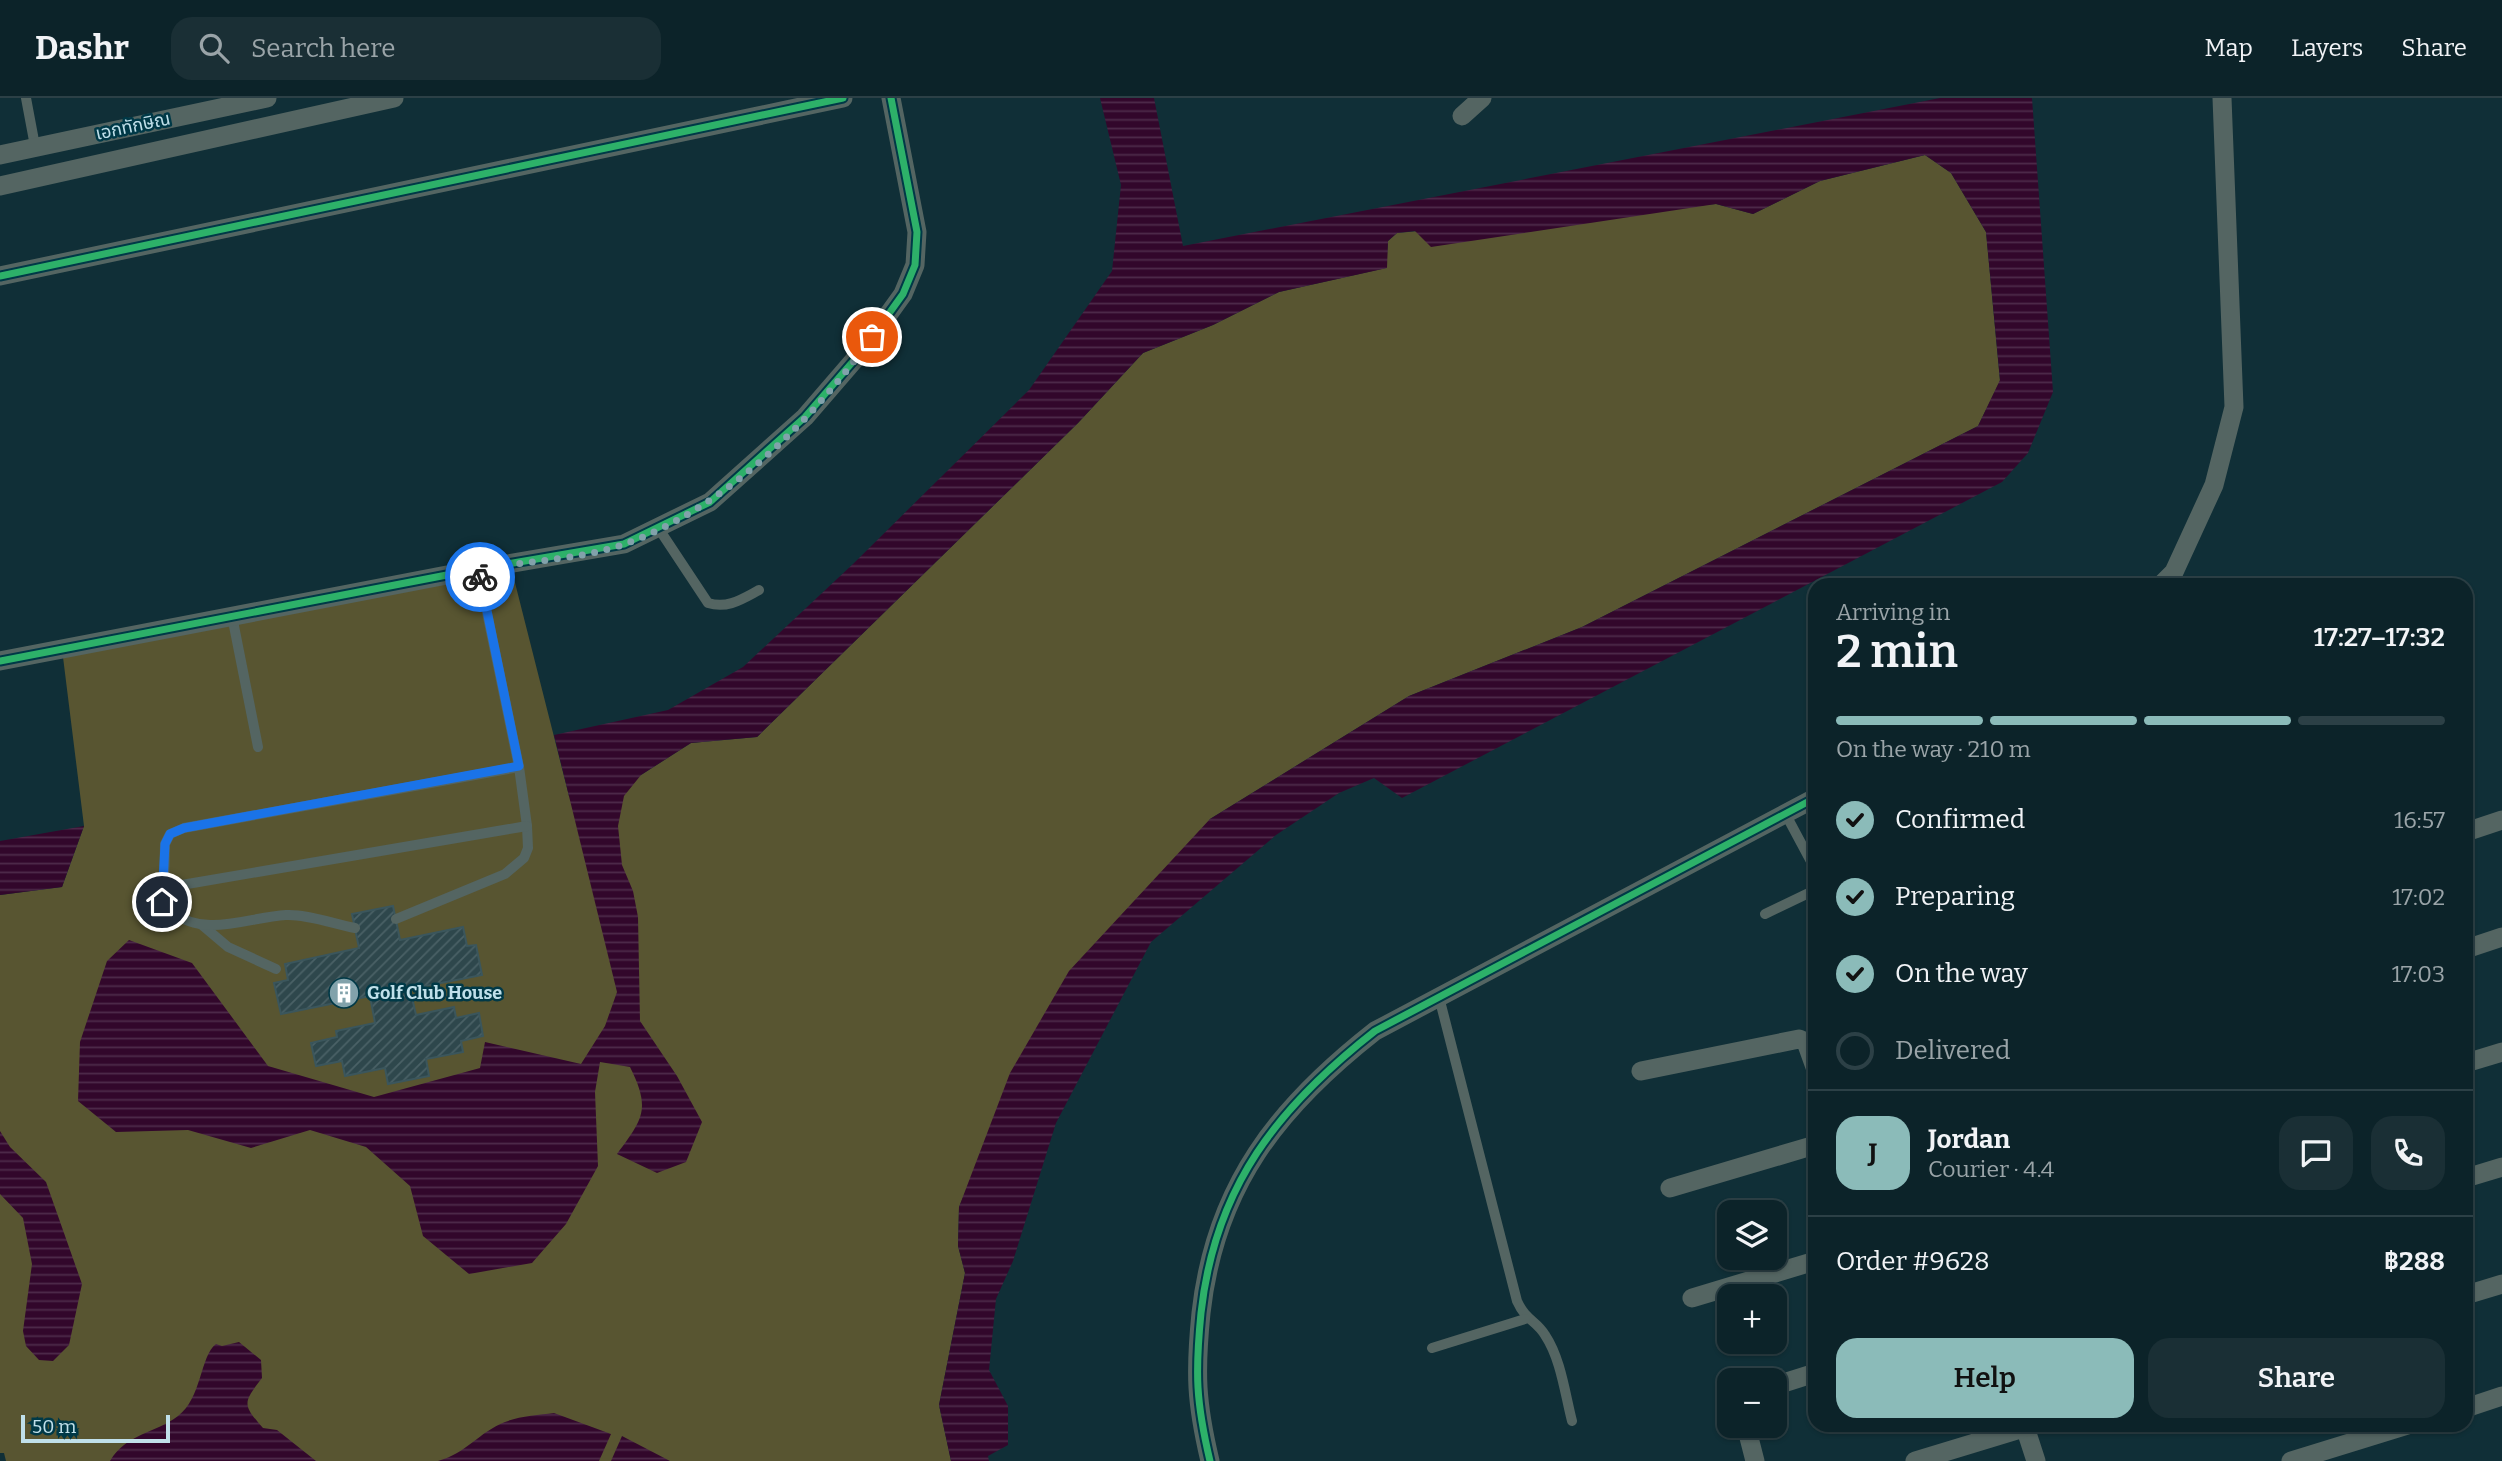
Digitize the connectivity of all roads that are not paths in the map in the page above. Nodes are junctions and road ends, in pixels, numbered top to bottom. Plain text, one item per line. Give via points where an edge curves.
1 (26, 98) edge
2 (267, 98) edge
3 (394, 98) edge
4 (843, 98) edge
5 (891, 98) edge
6 (1482, 98) edge
7 (2222, 98) edge
8 (233, 102) edge
9 (1462, 116) dead end
10 (35, 146) junction
11 (0, 155) edge
12 (0, 186) edge
13 (0, 276) edge
14 (659, 529) junction
15 (478, 569) junction
16 (2168, 578) edge
17 (759, 590) dead end
18 (232, 616) junction
19 (0, 661) edge
20 (258, 747) dead end
21 (519, 766) junction
22 (1808, 802) edge
23 (1785, 813) junction
24 (2502, 820) edge
25 (527, 826) junction
26 (2473, 830) edge
27 (1808, 856) edge
28 (164, 888) junction
29 (1808, 893) edge
30 (1765, 914) dead end
31 (396, 919) dead end
32 (202, 925) junction
33 (355, 928) dead end
34 (2502, 937) edge
35 (2473, 947) edge
36 (276, 969) dead end
37 (1439, 997) junction
38 (1808, 1048) edge
39 (2502, 1052) edge
40 (2473, 1061) edge
41 (1641, 1071) dead end
42 (1808, 1147) edge
43 (2502, 1167) edge
44 (2473, 1176) edge
45 (1670, 1188) dead end
46 (1808, 1263) edge
47 (2502, 1284) edge
48 (2473, 1293) edge
49 (1692, 1298) dead end
50 (1525, 1319) junction
51 (1432, 1348) dead end
52 (1808, 1375) edge
53 (1787, 1382) edge
54 (2502, 1396) edge
55 (2473, 1406) edge
56 (1572, 1421) dead end
57 (2009, 1432) edge
58 (2030, 1432) edge
59 (2385, 1432) edge
60 (1749, 1438) edge
61 (1210, 1461) edge
62 (1755, 1461) edge
63 (1915, 1461) edge
64 (2036, 1461) edge
65 (2291, 1461) edge

1 - 10 lane
2 - 8 street, เอกทักษิณ
3 - 12 street
4 - 13 street
5 - 14 street via 916,232 915,265 903,294 805,417 710,502
6 - 9 street
7 - 16 street via 2234,407 2214,485
8 - 10 street, เอกทักษิณ
10 - 11 street, เอกทักษิณ
14 - 15 street via 613,547
14 - 17 lane via 708,604 732,604
15 - 18 street
15 - 21 lane
18 - 19 street
18 - 20 lane
21 - 25 lane
21 - 28 lane via 184,828 170,834 165,844
22 - 23 street
23 - 27 lane
23 - 37 street
24 - 26 street
25 - 28 lane
25 - 31 lane via 528,848 517,867
28 - 32 lane via 161,895 166,907
29 - 30 lane
32 - 33 lane via 288,915
32 - 36 lane via 228,947
34 - 35 street
37 - 50 lane
37 - 61 street via 1375,1031 1327,1068 1290,1107 1244,1170 1222,1219 1205,1281 1195,1382
38 - 41 street via 1799,1039
39 - 40 street
42 - 45 street
43 - 44 street
46 - 49 street
47 - 48 street
50 - 51 lane
50 - 56 lane via 1538,1326 1552,1349
52 - 53 street
54 - 55 street
57 - 63 street
58 - 64 street
59 - 65 street
60 - 62 street

